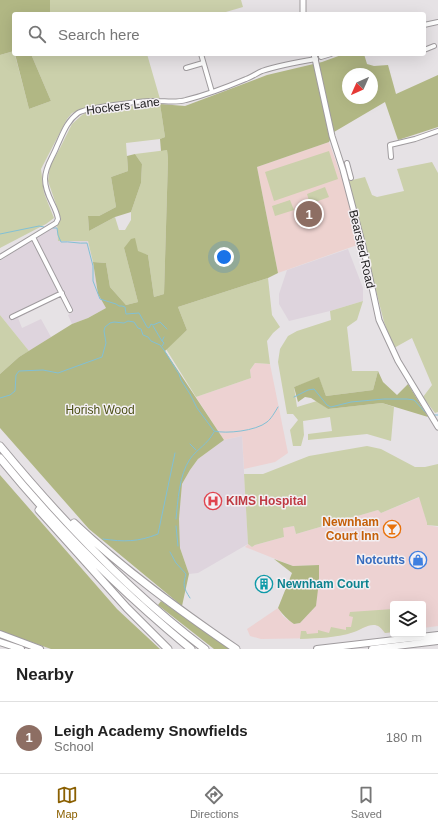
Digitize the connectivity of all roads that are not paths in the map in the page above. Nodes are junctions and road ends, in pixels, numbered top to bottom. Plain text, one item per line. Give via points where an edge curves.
1 (303, 0) edge
2 (303, 12) edge
3 (438, 22) edge
4 (426, 25) edge
5 (434, 46) dead end
6 (426, 49) edge
7 (201, 56) edge
8 (320, 57) edge
9 (203, 63) junction
10 (192, 66) junction
11 (186, 68) dead end
12 (194, 73) dead end
13 (212, 92) junction
14 (438, 131) edge
15 (391, 157) dead end
16 (347, 162) dead end
17 (345, 169) junction
18 (351, 178) dead end
19 (33, 236) junction
20 (0, 257) edge
21 (62, 293) junction
22 (70, 310) dead end
23 (12, 317) dead end
24 (438, 427) edge
25 (0, 446) edge
26 (0, 458) edge
27 (20, 483) junction
28 (50, 504) junction
29 (0, 634) edge
30 (438, 635) edge
31 (438, 641) edge
32 (0, 642) edge
33 (21, 649) edge
34 (40, 649) edge
35 (168, 649) edge
36 (191, 649) edge
37 (205, 649) edge
38 (236, 649) edge
39 (317, 649) edge
40 (372, 649) edge

1 - 2 street
3 - 4 street
5 - 6 street
7 - 9 street
8 - 13 street, Hockers Lane via 261,72
8 - 17 street, Bearsted Road via 332,136
9 - 10 street
9 - 13 street
10 - 11 street
10 - 12 street
13 - 19 street, Hockers Lane via 184,101 153,101 79,112 68,122 47,165 45,180 48,198 58,219 56,223
14 - 15 street via 416,139 388,144
16 - 17 street
17 - 18 street
17 - 24 street, Bearsted Road via 379,320 398,361
19 - 20 street, Hockers Lane
19 - 21 street
21 - 22 street
21 - 23 street
25 - 28 highway
26 - 27 highway
27 - 35 highway via 60,534
27 - 36 highway via 106,573
28 - 37 highway via 127,582
28 - 38 highway via 146,586
29 - 34 highway
30 - 39 highway
31 - 40 highway
32 - 33 highway

